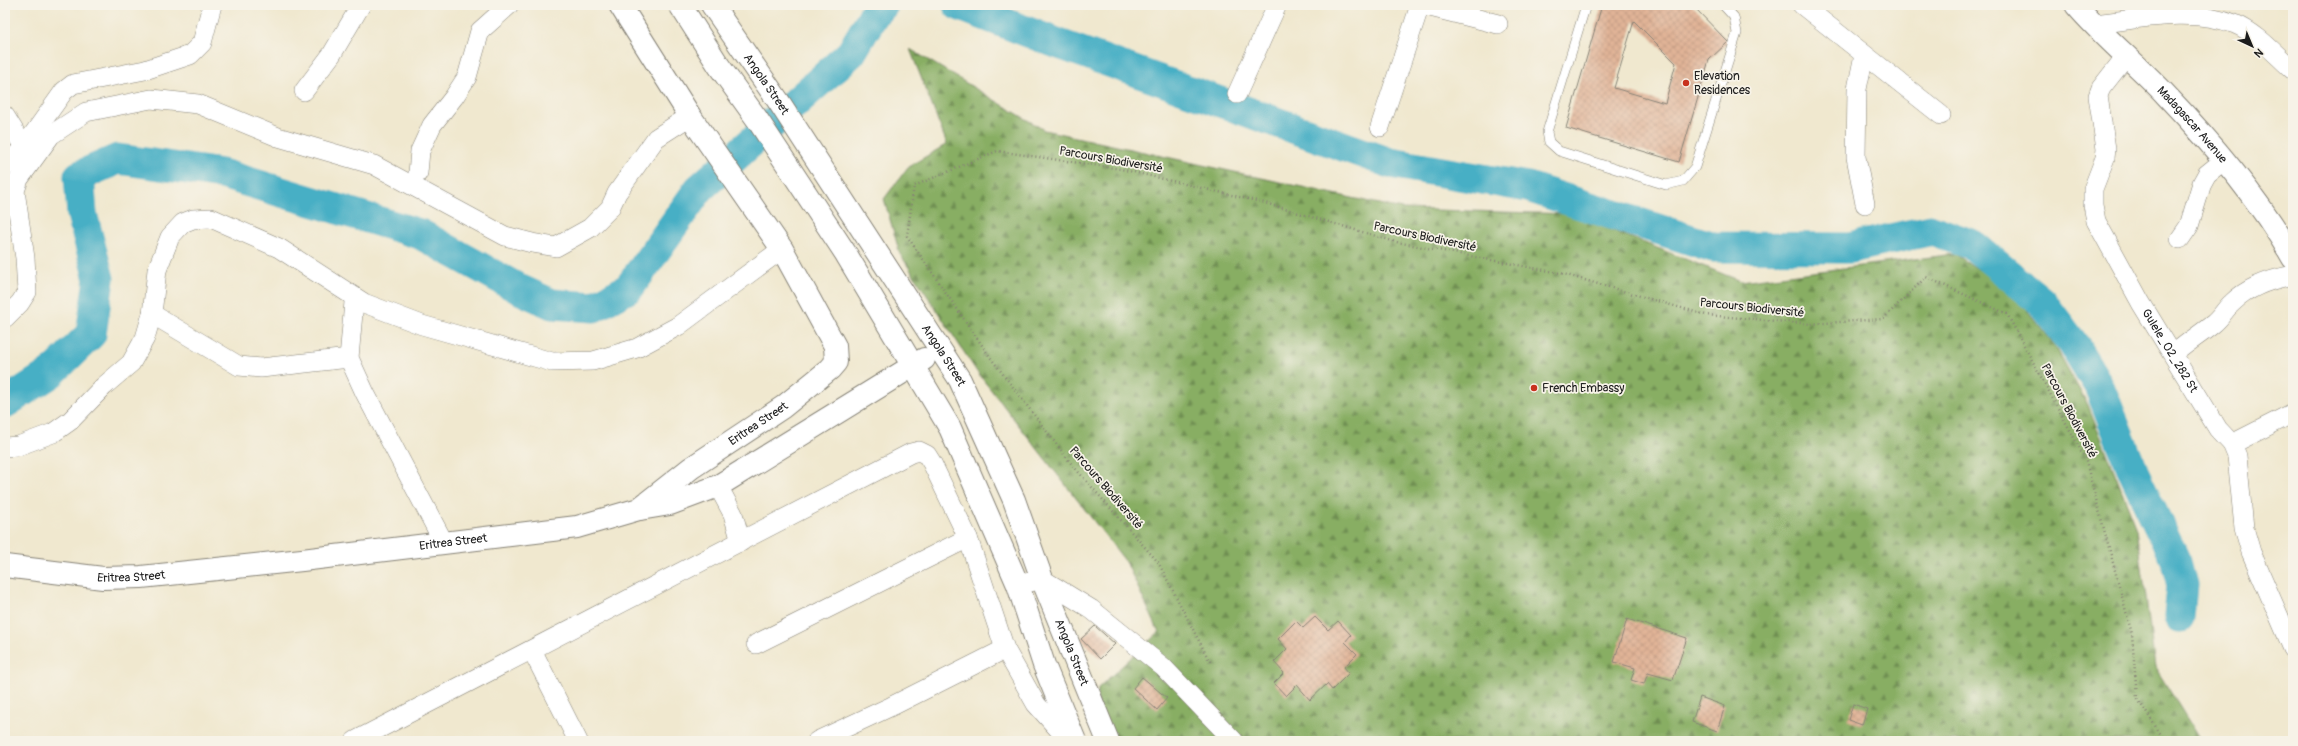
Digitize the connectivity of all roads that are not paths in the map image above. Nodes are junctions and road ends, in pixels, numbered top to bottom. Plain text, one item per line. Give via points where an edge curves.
1 (212, 5) edge
2 (361, 5) edge
3 (509, 5) edge
4 (620, 5) edge
5 (680, 5) edge
6 (712, 5) edge
7 (1277, 5) edge
8 (1421, 5) edge
9 (1586, 5) edge
10 (1723, 5) edge
11 (1802, 5) edge
12 (2076, 5) edge
13 (1498, 24) dead end
14 (2095, 24) junction
15 (1864, 55) junction
16 (2127, 55) junction
17 (2293, 70) edge
18 (304, 91) dead end
19 (1237, 94) dead end
20 (1941, 115) dead end
21 (5, 116) edge
22 (690, 116) junction
23 (1380, 127) dead end
24 (24, 147) junction
25 (2223, 161) junction
26 (5, 167) edge
27 (418, 173) dead end
28 (1865, 204) dead end
29 (2180, 239) dead end
30 (782, 249) junction
31 (2293, 258) edge
32 (2293, 275) edge
33 (354, 302) dead end
34 (152, 314) junction
35 (5, 318) edge
36 (940, 351) junction
37 (2174, 354) junction
38 (349, 358) junction
39 (912, 366) junction
40 (2293, 413) edge
41 (2232, 444) junction
42 (5, 447) edge
43 (718, 486) junction
44 (638, 509) junction
45 (968, 538) junction
46 (741, 542) junction
47 (444, 543) junction
48 (5, 566) edge
49 (1042, 579) junction
50 (1018, 586) junction
51 (756, 644) dead end
52 (2293, 648) edge
53 (1005, 649) junction
54 (532, 650) junction
55 (355, 741) edge
56 (578, 741) edge
57 (817, 741) edge
58 (1069, 741) edge
59 (1075, 741) edge
60 (1108, 741) edge
61 (1234, 741) edge

1 - 24 street via 202,43 190,55 145,70 73,84 64,91
2 - 18 street via 332,54
3 - 27 street via 480,31 466,77 432,125 420,151
4 - 22 main road
5 - 39 main road via 718,66 757,119 846,254
6 - 36 main road, Angola Street via 779,102
7 - 19 street
8 - 13 street
8 - 23 street
9 - 10 lane via 1547,132 1549,142 1559,150 1666,185 1683,181 1695,166 1737,33 1734,17
11 - 15 street
12 - 14 main road, Madagascar Avenue
14 - 16 main road, Madagascar Avenue
14 - 17 street via 2174,16 2217,19 2236,24
15 - 20 street
15 - 28 street via 1857,89 1856,157
16 - 25 main road, Madagascar Avenue via 2167,95
16 - 37 street, Gulele_02_282 St via 2101,88 2098,96 2106,149 2093,189 2092,205 2096,221
21 - 24 street
22 - 30 main road
22 - 35 street via 656,138 610,208 590,228 556,247 505,236 374,165 278,137 198,104 151,99 86,112 51,135 19,179 15,191 25,258 27,292
24 - 26 street
25 - 29 street via 2207,174 2202,183 2189,226
25 - 31 main road, Madagascar Avenue via 2282,239
30 - 34 street via 678,326 637,348 593,361 552,362 422,325 364,303 279,248 211,218 193,219 183,223 170,237 157,270
30 - 44 main road, Eritrea Street via 835,346 836,362 783,406 691,468
32 - 37 street via 2273,279 2243,294 2230,304 2212,325
33 - 38 street
34 - 38 street via 239,366 261,368
34 - 42 street via 145,338 131,363 70,421 53,433 18,446
36 - 39 main road
36 - 49 main road, Angola Street via 960,380 986,434 1014,500
37 - 41 street, Gulele_02_282 St via 2218,429
38 - 47 street
39 - 43 main road
39 - 50 main road via 950,428
40 - 41 street
41 - 52 street, Gulele_02_282 St via 2237,456 2244,528 2251,552
43 - 44 main road via 670,504
43 - 46 street via 733,514
44 - 47 main road, Eritrea Street via 577,527
45 - 46 street via 932,463 927,455 919,451
45 - 51 street
45 - 53 street
46 - 54 street
47 - 48 main road, Eritrea Street via 133,577 103,578
49 - 50 street
49 - 60 main road, Angola Street
49 - 61 street via 1091,609 1163,667
50 - 59 main road via 1044,665
53 - 57 street
53 - 58 street via 1036,704
54 - 55 street
54 - 56 street

